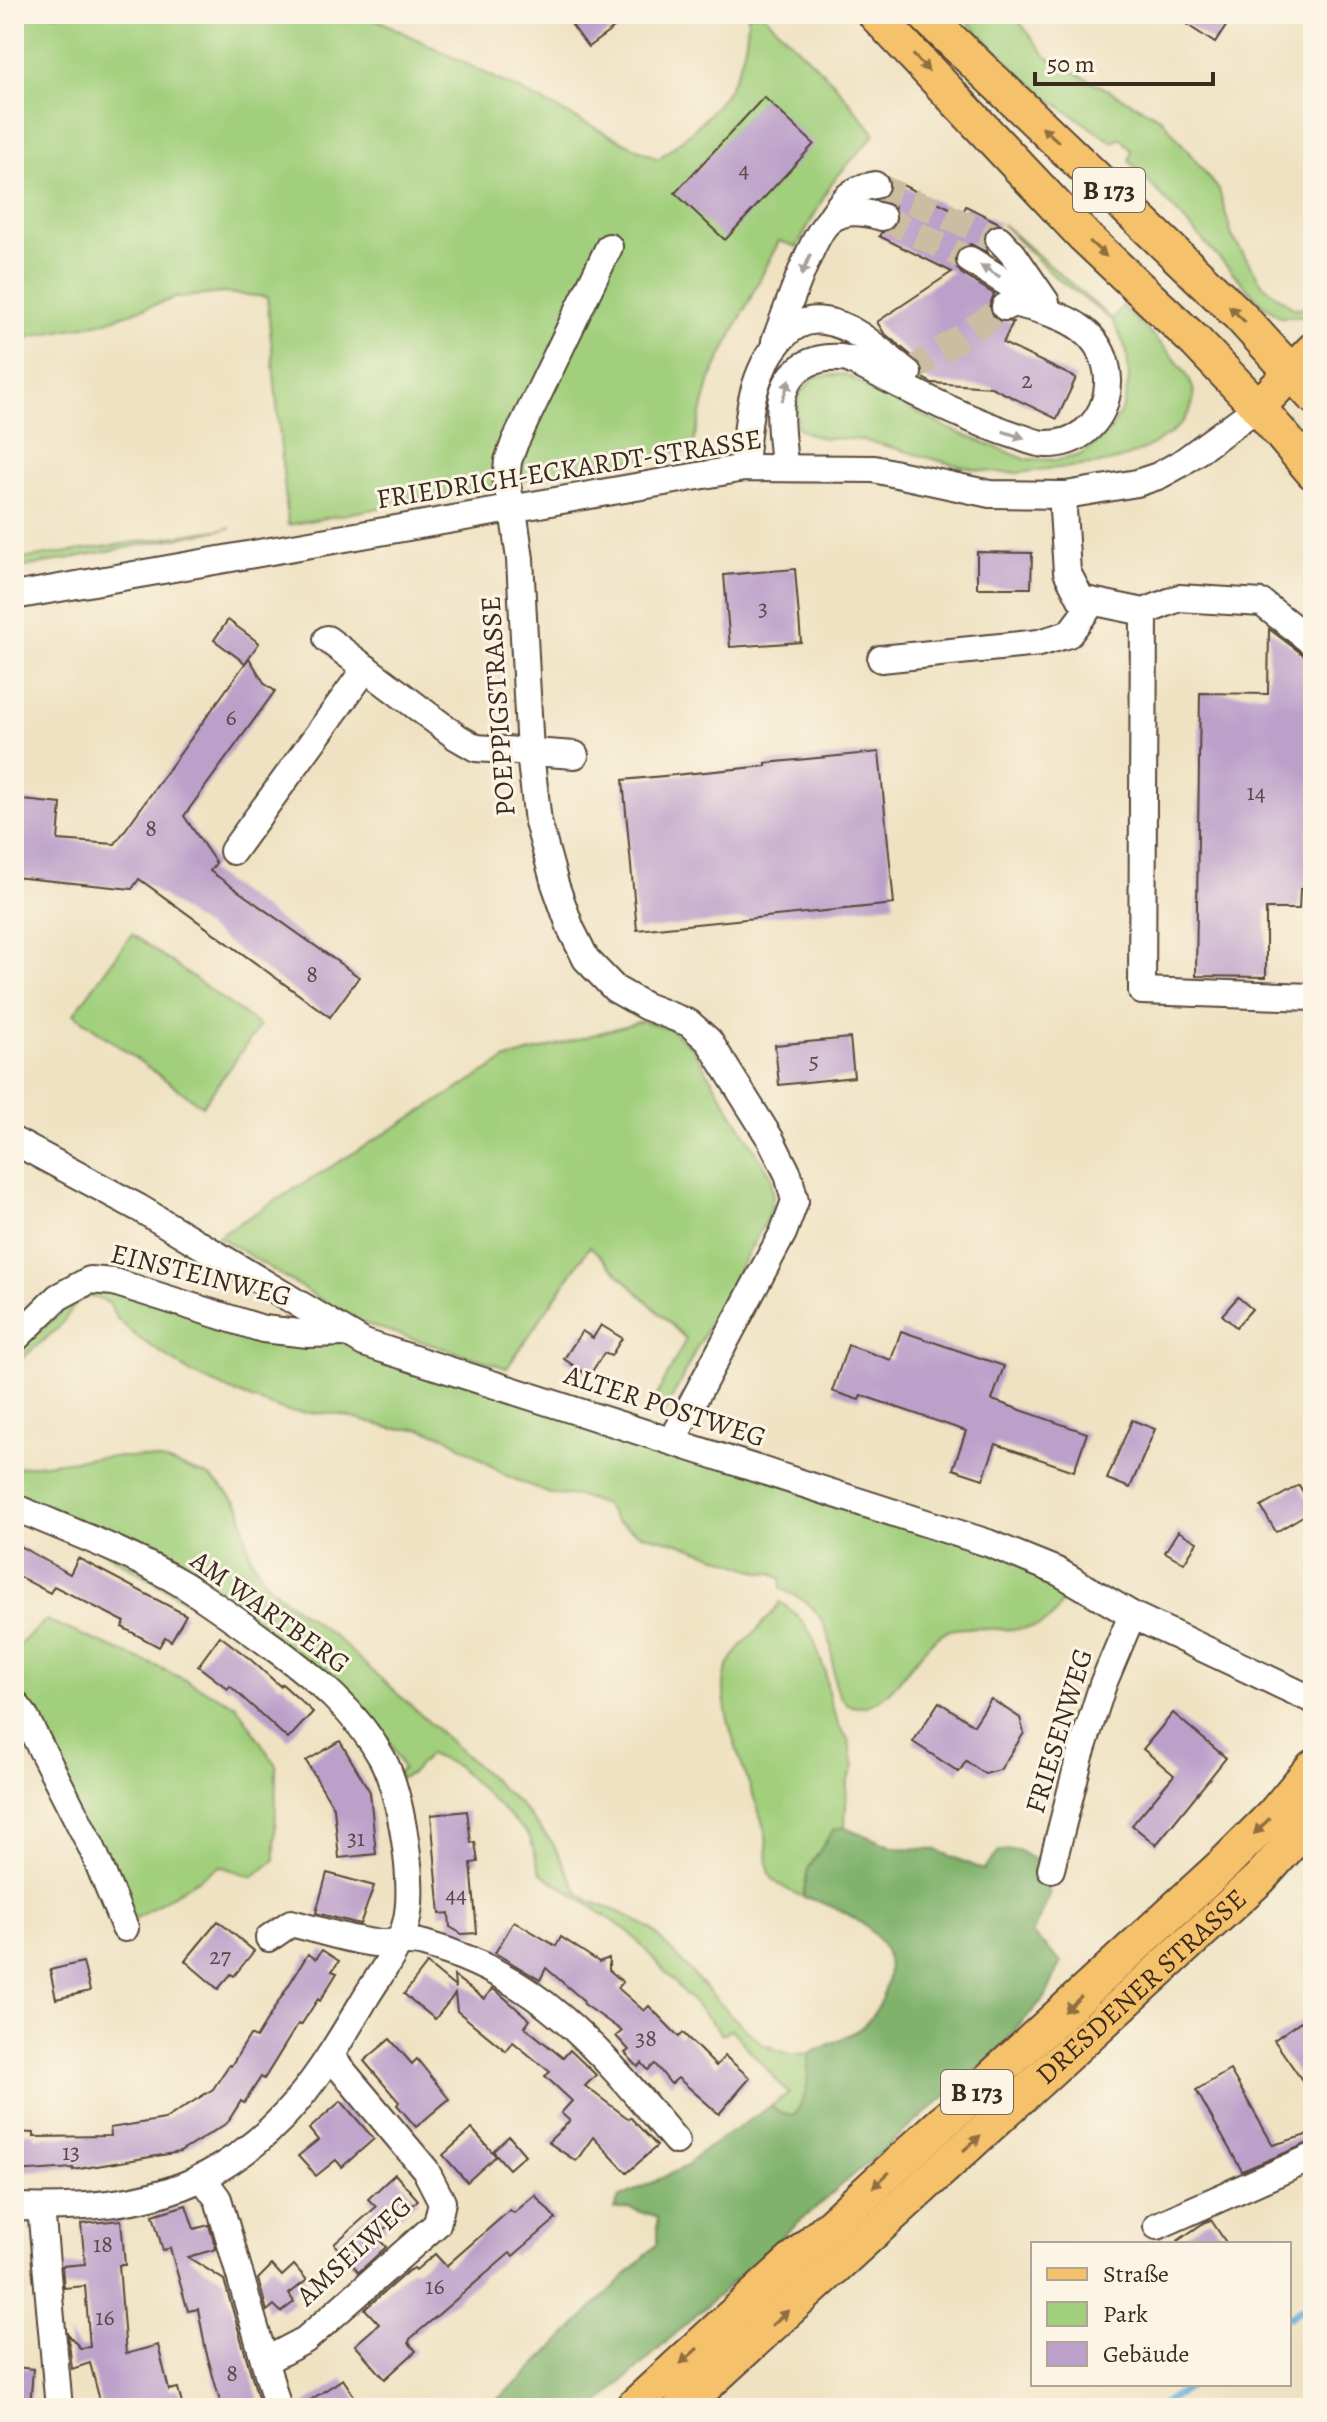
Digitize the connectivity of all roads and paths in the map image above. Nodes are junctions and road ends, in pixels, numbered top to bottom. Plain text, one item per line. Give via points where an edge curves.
1 (875, 14) edge
2 (924, 14) edge
3 (875, 185) dead end
4 (882, 217) tunnel mouth
5 (828, 222) junction
6 (999, 239) tunnel mouth
7 (609, 247) dead end
8 (970, 260) tunnel mouth
9 (1005, 307) tunnel mouth
10 (1055, 314) junction
11 (772, 349) junction
12 (908, 373) dead end
13 (1307, 377) edge
14 (1258, 407) junction
15 (784, 467) junction
16 (744, 468) junction
17 (1313, 472) edge
18 (1066, 495) junction
19 (513, 509) junction
20 (14, 596) edge
21 (1093, 602) junction
22 (1144, 612) junction
23 (327, 639) dead end
24 (1313, 643) edge
25 (881, 659) dead end
26 (366, 668) junction
27 (530, 753) junction
28 (575, 755) dead end
29 (233, 851) dead end
30 (1313, 997) edge
31 (14, 1141) edge
32 (346, 1333) junction
33 (14, 1340) edge
34 (672, 1441) junction
35 (14, 1507) edge
36 (1132, 1615) junction
37 (1313, 1700) edge
38 (14, 1702) edge
39 (1313, 1767) edge
40 (1313, 1819) edge
41 (1051, 1869) dead end
42 (125, 1928) dead end
43 (269, 1938) dead end
44 (399, 1942) junction
45 (330, 2056) junction
46 (676, 2141) dead end
47 (1313, 2157) edge
48 (202, 2177) junction
49 (14, 2207) edge
50 (41, 2208) junction
51 (1157, 2226) dead end
52 (265, 2361) junction
53 (59, 2408) edge
54 (278, 2408) edge
55 (632, 2408) edge
56 (681, 2408) edge

1 -> 14 main road, B 173 via 1084,236
13 -> 2 main road, B 173
3 - 5 street via 844,196
4 - 5 street via 859,211
5 -> 11 street
6 - 10 street
7 - 19 street, POEPPIGSTRASSE via 508,461 506,483
10 -> 8 street
9 - 10 street via 1013,303
15 -> 10 street via 781,402 791,377 811,361 829,356 848,359 990,427 1042,444 1069,442 1090,428 1101,412 1108,377 1096,343
11 - 12 street via 789,329 825,321 854,332
11 - 16 street via 749,410
13 - 14 main road
14 - 17 main road, B 173
14 - 18 street, FRIEDRICH-ECKARDT-STRASSE via 1158,476
15 - 16 street, FRIEDRICH-ECKARDT-STRASSE
15 - 18 street, FRIEDRICH-ECKARDT-STRASSE via 874,469 990,494
16 - 19 street, FRIEDRICH-ECKARDT-STRASSE
18 - 21 street via 1067,572 1081,599
19 - 20 street, FRIEDRICH-ECKARDT-STRASSE
19 - 27 street, POEPPIGSTRASSE
21 - 22 street
21 - 25 street via 1069,634 1039,643
22 - 24 street via 1179,598 1262,603
22 - 30 street via 1142,991
23 - 26 street
26 - 27 street via 476,748
26 - 29 street
27 - 28 street
27 - 34 street, POEPPIGSTRASSE via 538,822 555,884 586,959 615,989 689,1023 709,1041 771,1140 795,1201
31 - 32 street, ALTER POSTWEG via 139,1208
32 - 33 street, EINSTEINWEG via 263,1329 114,1282 90,1280 58,1297
32 - 34 street, ALTER POSTWEG
34 - 36 street, ALTER POSTWEG via 988,1543 1057,1571
35 - 44 street, AM WARTBERG via 182,1584 301,1668 340,1703 383,1759 399,1809 410,1904
36 - 37 street, ALTER POSTWEG
36 - 41 street, FRIESENWEG via 1080,1756
38 - 42 street via 92,1848
39 -> 55 main road, B 173 via 1224,1864
56 -> 40 main road, DRESDENER STRASSE / B 173 via 1260,1878
43 - 44 street via 291,1923 372,1943
44 - 45 street, AM WARTBERG
44 - 46 street via 410,1940 466,1958 559,2013 601,2053
45 - 48 street, AM WARTBERG via 284,2117 254,2146
45 - 52 street, AMSELWEG via 425,2169 442,2202 437,2224 305,2340
47 - 51 street
48 - 50 street, AM WARTBERG via 114,2204
48 - 52 street via 218,2199
49 - 50 street, AM WARTBERG
50 - 53 street
52 - 54 street

